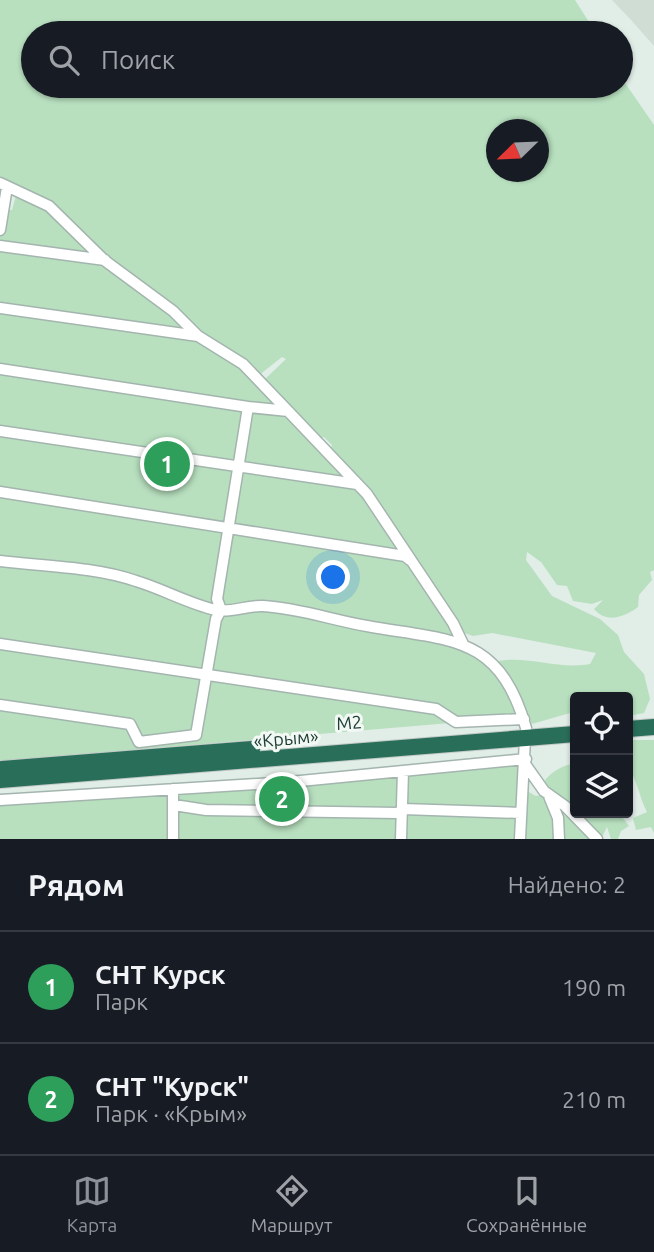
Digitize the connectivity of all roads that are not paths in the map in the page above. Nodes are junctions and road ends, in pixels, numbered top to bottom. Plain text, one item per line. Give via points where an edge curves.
1 (4, 185) edge
2 (0, 230) edge
3 (0, 246) edge
4 (105, 260) junction
5 (0, 308) edge
6 (198, 336) junction
7 (0, 369) edge
8 (248, 407) junction
9 (288, 411) junction
10 (0, 431) edge
11 (239, 467) junction
12 (357, 484) junction
13 (0, 492) edge
14 (229, 526) junction
15 (0, 561) edge
16 (412, 562) junction
17 (221, 610) junction
18 (0, 644) edge
19 (463, 644) junction
20 (207, 675) junction
21 (0, 705) edge
22 (654, 718) edge
23 (633, 720) edge
24 (570, 724) edge
25 (654, 727) edge
26 (525, 728) junction
27 (633, 729) edge
28 (570, 733) edge
29 (526, 761) junction
30 (0, 770) edge
31 (403, 772) junction
32 (0, 780) edge
33 (173, 789) junction
34 (548, 793) junction
35 (0, 800) edge
36 (174, 805) junction
37 (403, 809) junction
38 (521, 813) junction
39 (173, 839) edge
40 (401, 839) edge
41 (520, 839) edge
42 (559, 839) edge
43 (597, 839) edge

1 - 2 street
1 - 4 street via 49,206
3 - 4 street
4 - 6 street
5 - 6 street
6 - 9 street via 243,364
7 - 8 street
8 - 9 street
8 - 11 street
9 - 12 street
10 - 11 street
11 - 12 street
11 - 14 street
12 - 16 street
13 - 14 street
14 - 16 street via 392,553
14 - 17 street via 217,599
15 - 17 street via 119,576
16 - 19 street
17 - 19 street via 280,607
17 - 20 street
18 - 20 street
19 - 26 street via 483,656 512,687
20 - 21 street via 199,731 191,738 139,742 130,724
20 - 26 street via 436,709 456,722
22 - 23 highway
24 - 26 highway, М2
25 - 27 highway
26 - 28 highway, «Крым»
26 - 29 street
26 - 30 highway, М2
26 - 32 highway, «Крым»
29 - 31 street
29 - 34 street
29 - 38 street
31 - 33 street
31 - 37 street
33 - 35 street
33 - 36 street
34 - 42 street via 558,818
34 - 43 street
36 - 37 street via 262,811 398,813
36 - 39 street
37 - 38 street
37 - 40 street
38 - 41 street

